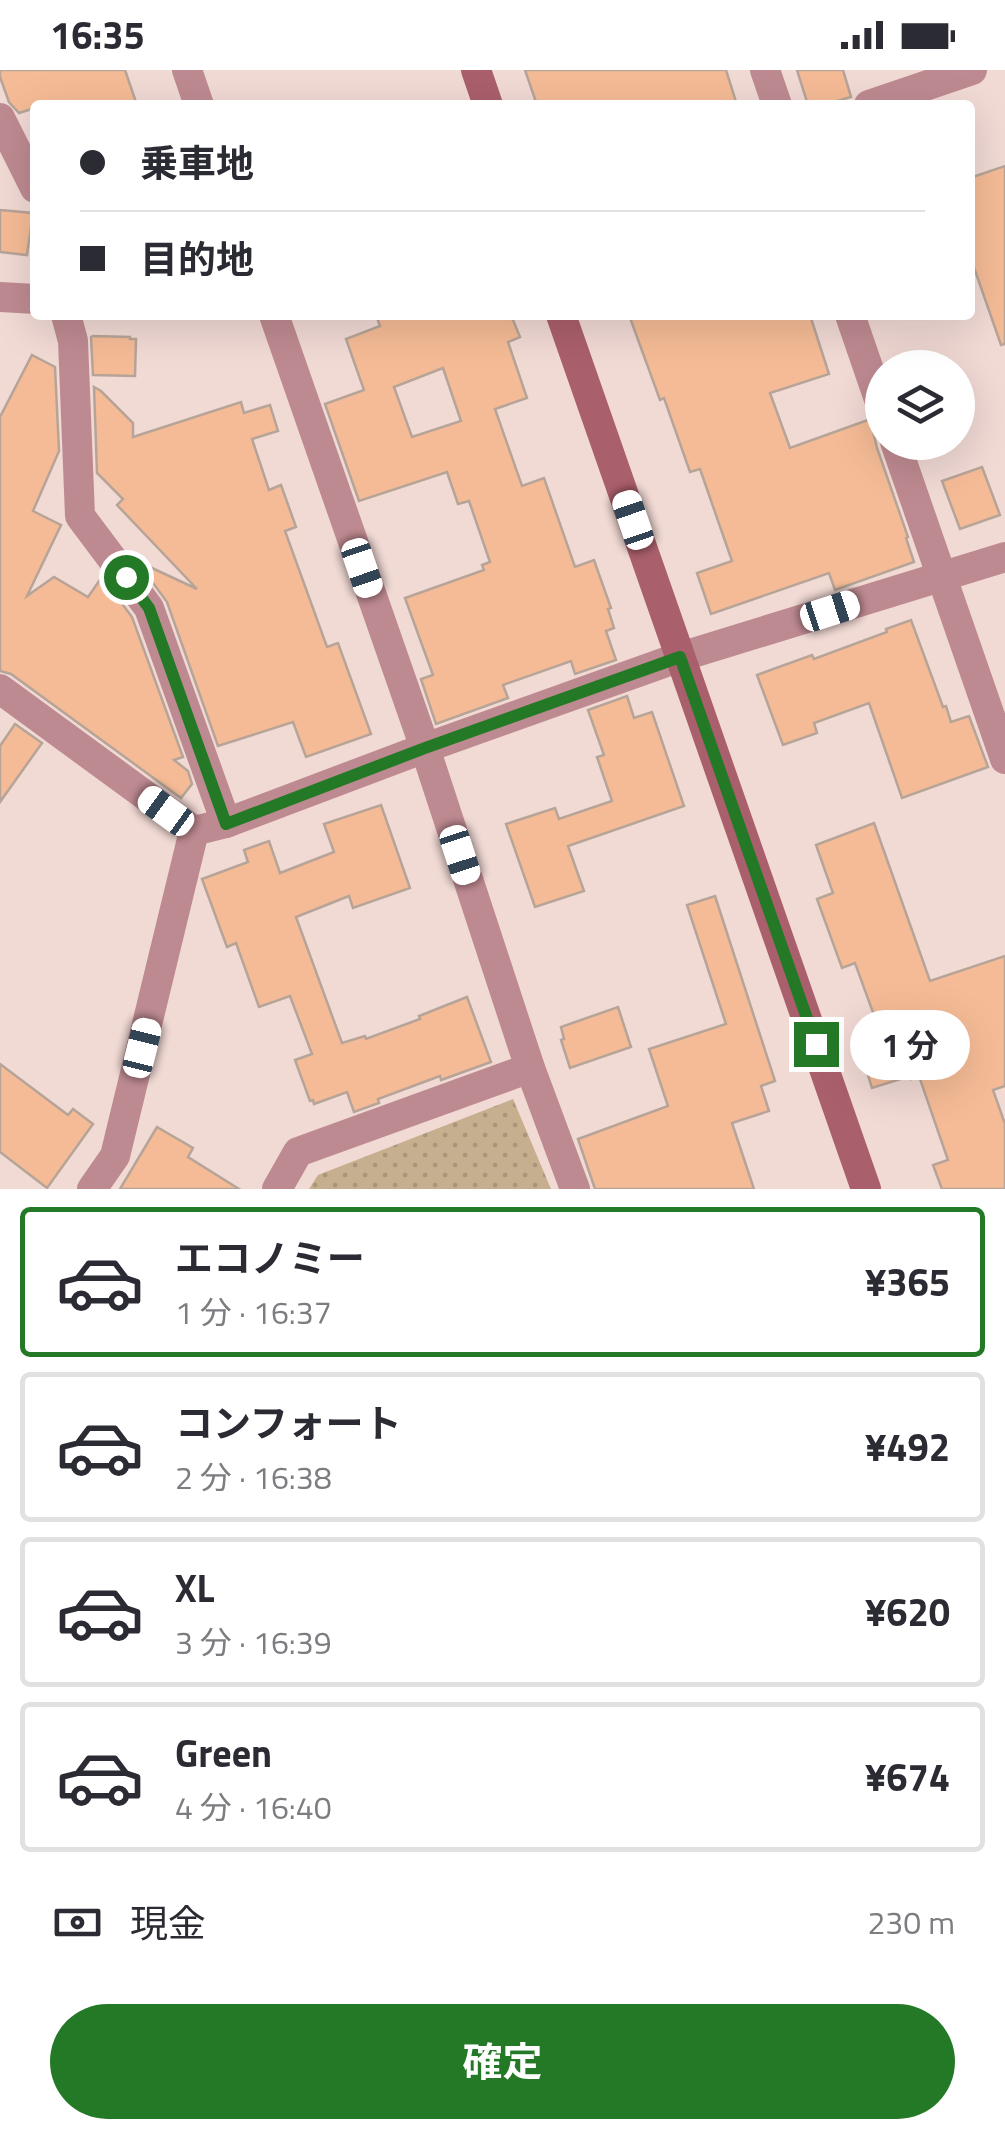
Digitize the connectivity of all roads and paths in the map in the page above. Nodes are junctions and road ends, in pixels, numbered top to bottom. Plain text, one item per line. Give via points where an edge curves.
1 (187, 70) edge
2 (476, 70) edge
3 (765, 70) edge
4 (972, 70) edge
5 (197, 100) edge
6 (486, 100) edge
7 (775, 100) edge
8 (884, 100) edge
9 (0, 118) edge
10 (30, 178) edge
11 (0, 297) edge
12 (30, 299) edge
13 (67, 320) edge
14 (276, 320) edge
15 (563, 320) edge
16 (852, 320) edge
17 (865, 359) edge
18 (901, 460) edge
19 (1005, 557) edge
20 (941, 576) junction
21 (680, 657) junction
22 (0, 689) edge
23 (425, 748) junction
24 (1005, 759) edge
25 (226, 824) junction
26 (194, 831) junction
27 (530, 1068) junction
28 (92, 1189) edge
29 (277, 1189) edge
30 (575, 1189) edge
31 (866, 1189) edge

1 - 5 street
2 - 6 street
3 - 7 street
4 - 8 street
9 - 10 street
11 - 12 street
13 - 25 street via 80,516 149,608
14 - 23 street
15 - 21 street
16 - 17 street
18 - 20 street
19 - 20 street
20 - 21 street
20 - 24 street
21 - 23 street
21 - 31 street
22 - 26 street
23 - 25 street
23 - 27 street
25 - 26 street
26 - 28 street via 116,1156
27 - 29 street via 298,1152
27 - 30 street

